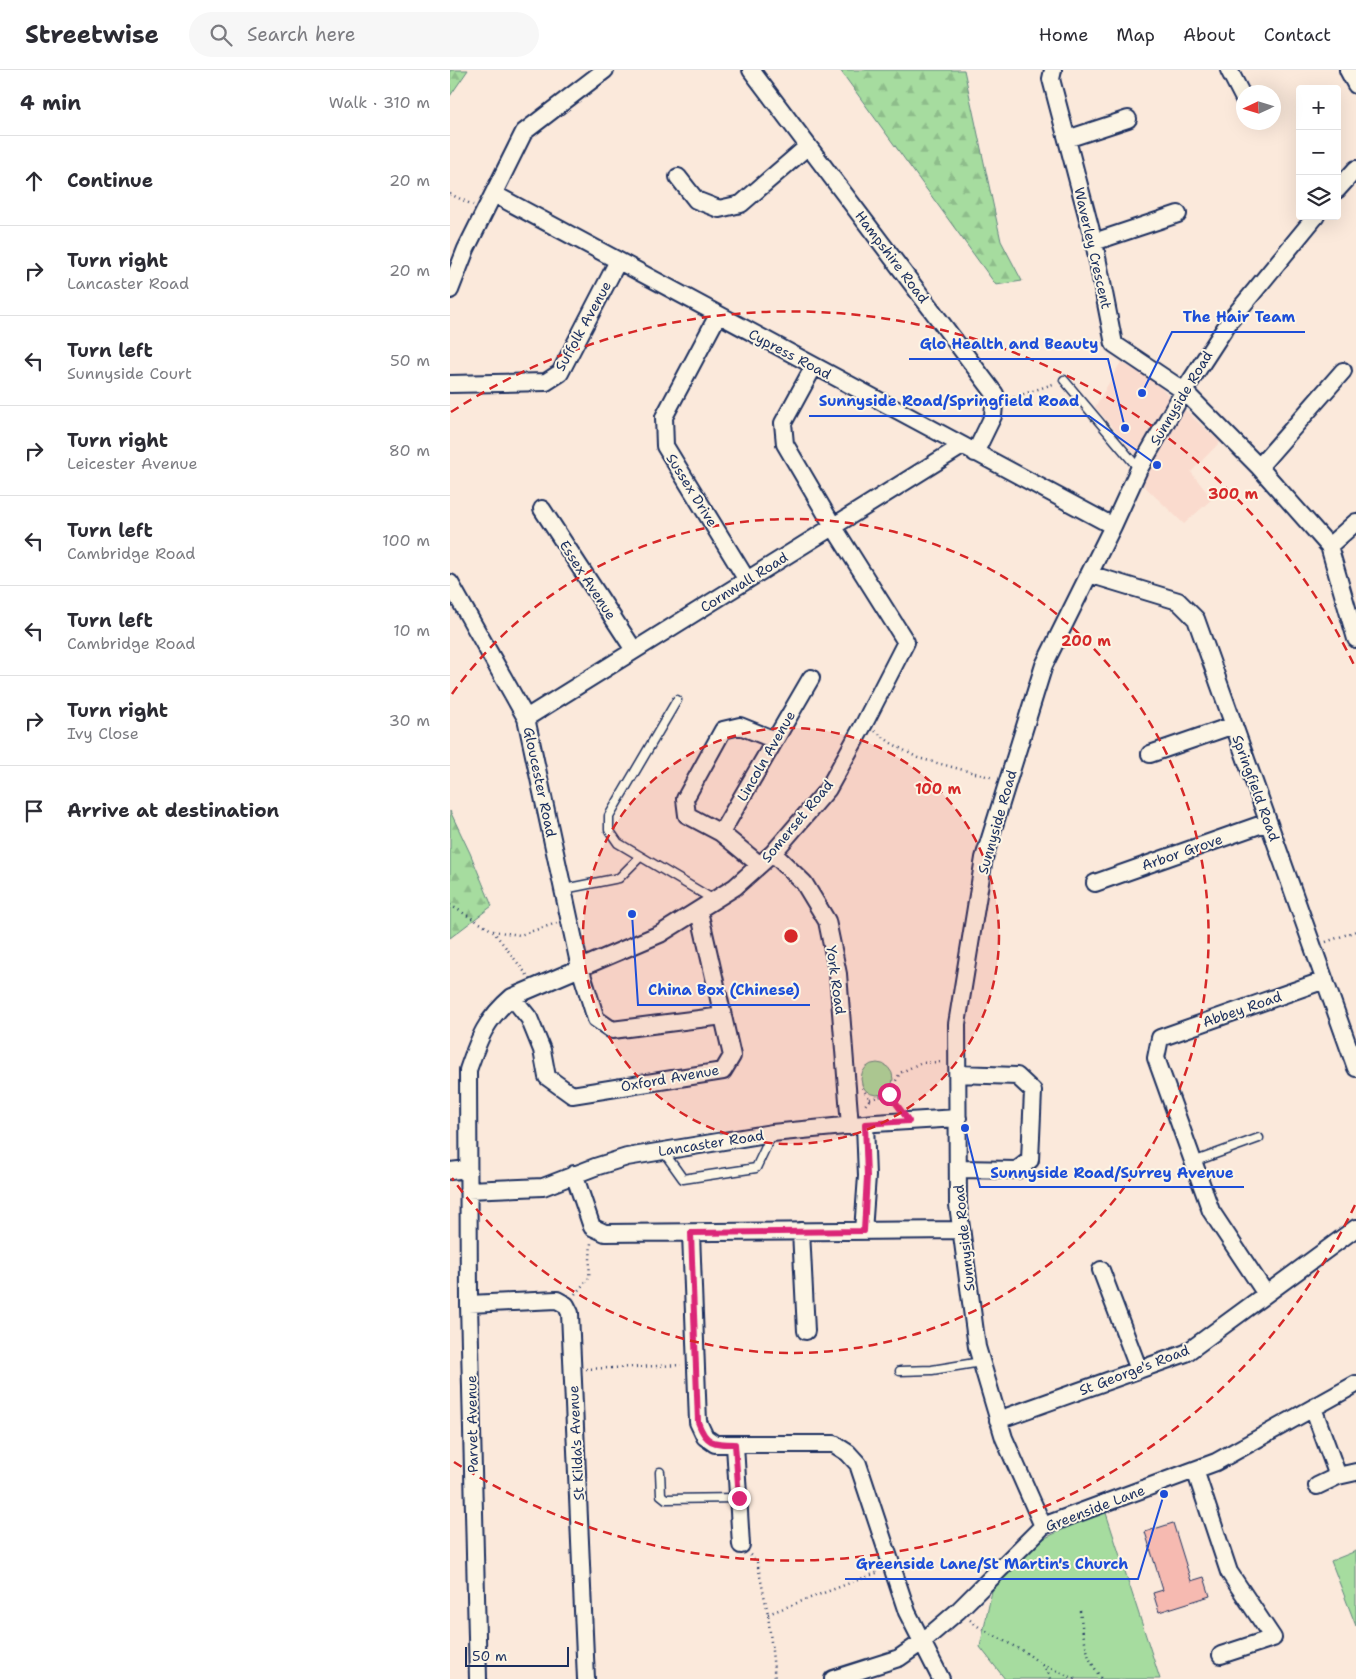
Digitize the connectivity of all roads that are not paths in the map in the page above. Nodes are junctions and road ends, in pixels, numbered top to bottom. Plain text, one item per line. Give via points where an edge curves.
1 (605, 70) edge
2 (751, 70) edge
3 (1053, 70) edge
4 (1229, 70) edge
5 (1348, 70) edge
6 (1237, 85) edge
7 (1356, 85) edge
8 (1128, 119) dead end
9 (1067, 139) junction
10 (808, 146) junction
11 (1356, 169) edge
12 (678, 177) dead end
13 (1341, 186) edge
14 (494, 194) junction
15 (1178, 214) dead end
16 (1313, 220) edge
17 (1094, 242) junction
18 (618, 261) junction
19 (450, 290) edge
20 (718, 315) junction
21 (814, 366) junction
22 (1344, 371) dead end
23 (1064, 380) road end
24 (450, 384) edge
25 (1184, 391) junction
26 (969, 449) junction
27 (1259, 467) junction
28 (1139, 469) junction
29 (542, 509) dead end
30 (1356, 522) edge
31 (833, 526) junction
32 (1113, 526) junction
33 (1328, 546) junction
34 (1089, 574) junction
35 (747, 580) junction
36 (450, 583) edge
37 (1356, 639) edge
38 (634, 650) junction
39 (811, 678) dead end
40 (677, 700) dead end
41 (526, 718) junction
42 (1234, 725) junction
43 (775, 740) junction
44 (1150, 754) dead end
45 (1268, 822) junction
46 (721, 833) junction
47 (773, 853) junction
48 (640, 856) junction
49 (760, 865) junction
50 (1095, 883) dead end
51 (564, 889) junction
52 (714, 900) junction
53 (699, 911) junction
54 (580, 968) junction
55 (1325, 980) junction
56 (512, 997) junction
57 (723, 1016) junction
58 (957, 1068) junction
59 (1356, 1068) edge
60 (958, 1118) junction
61 (858, 1125) junction
62 (772, 1133) junction
63 (1260, 1138) dead end
64 (663, 1151) junction
65 (1193, 1162) junction
66 (468, 1169) junction
67 (958, 1170) junction
68 (450, 1171) edge
69 (574, 1174) junction
70 (468, 1190) junction
71 (1356, 1228) edge
72 (962, 1230) junction
73 (864, 1231) junction
74 (801, 1232) junction
75 (691, 1233) junction
76 (1101, 1270) dead end
77 (1266, 1294) junction
78 (469, 1304) junction
79 (806, 1331) dead end
80 (981, 1362) junction
81 (1139, 1370) junction
82 (900, 1371) dead end
83 (1356, 1384) edge
84 (1313, 1408) junction
85 (998, 1420) junction
86 (735, 1444) junction
87 (1195, 1470) junction
88 (660, 1472) dead end
89 (1356, 1472) edge
90 (1338, 1476) junction
91 (1317, 1486) dead end
92 (739, 1498) junction
93 (1043, 1526) junction
94 (741, 1545) road end
95 (922, 1642) junction
96 (1221, 1655) dead end
97 (478, 1679) edge
98 (586, 1679) edge
99 (833, 1679) edge
100 (941, 1679) edge

1 - 14 street via 524,132
2 - 10 street, Hampshire Road
3 - 9 street, Waverley Crescent via 1051,79
4 - 6 street
5 - 7 street
8 - 9 street
9 - 17 street, Waverley Crescent
10 - 12 street via 741,204 719,209 696,200
10 - 26 street, Hampshire Road via 995,394 993,416
11 - 13 street
14 - 18 street, Cypress Road
14 - 19 street via 466,249
15 - 17 street
16 - 25 street, Sunnyside Road via 1229,322
17 - 25 street, Waverley Crescent via 1114,344
18 - 20 street, Cypress Road
18 - 24 street, Suffolk Avenue via 560,373 546,382
20 - 21 street, Cypress Road
20 - 35 street, Sussex Drive via 664,417 665,446
21 - 26 street, Cypress Road
21 - 31 street, Somerset Road via 783,423 785,444
22 - 27 street
23 - 28 lane
25 - 27 street, Waverley Crescent
25 - 28 street, Sunnyside Road
26 - 31 street, Cornwall Road
26 - 32 street, Cypress Road
27 - 33 street, Waverley Crescent
28 - 32 street, Sunnyside Road
29 - 38 street, Essex Avenue
30 - 33 street
31 - 35 street, Cornwall Road
31 - 47 street, Somerset Road via 906,642 828,789
32 - 34 street, Sunnyside Road
33 - 37 street
34 - 42 street, Springfield Road via 1178,601 1196,619
34 - 58 street, Sunnyside Road via 1044,665 984,858 957,1024
35 - 38 street, Cornwall Road
36 - 41 street, Gloucester Road
38 - 41 street, Cornwall Road
39 - 43 street, Lincoln Avenue
40 - 48 lane via 609,816 609,830 618,843
41 - 51 street, Gloucester Road
42 - 44 street
42 - 45 street, Springfield Road
43 - 46 street, Lincoln Avenue
43 - 46 street via 740,726 723,730 685,798 687,815
45 - 50 street, Arbor Grove
45 - 55 street, Springfield Road
46 - 49 street
47 - 49 street, Somerset Road
47 - 61 street, York Road via 804,883 827,921 838,974
48 - 51 lane via 619,878
48 - 52 lane
49 - 52 street, Somerset Road
51 - 54 street, Gloucester Road
52 - 53 street, Somerset Road
53 - 54 street, Somerset Road via 660,934
53 - 57 street, Oxford Avenue
54 - 56 street, Somerset Road
54 - 57 street, Gloucester Road via 596,1019 612,1030
55 - 59 street, Springfield Road
55 - 65 street, Abbey Road via 1160,1038 1156,1058
56 - 57 street, Oxford Avenue via 529,1018 542,1050 547,1078 572,1095 723,1071 732,1056
56 - 66 street, Somerset Road via 488,1023 468,1070
58 - 60 street, Sunnyside Road
58 - 67 street via 1017,1076 1033,1091 1030,1160 1016,1170
60 - 61 street, Lancaster Road
60 - 67 street, Sunnyside Road
61 - 62 street, Lancaster Road
61 - 73 street, York Road via 867,1176
62 - 64 street, Lancaster Road
62 - 64 lane via 756,1168 684,1179
63 - 65 lane
64 - 69 street, Lancaster Road via 627,1157
65 - 77 street via 1211,1211
66 - 68 street
66 - 70 street, Parvet Avenue
67 - 72 street, Sunnyside Road
69 - 70 street, Lancaster Road via 543,1187
69 - 75 street via 592,1227 605,1233
70 - 78 street, Parvet Avenue
71 - 77 street, St George's Road
72 - 73 street
72 - 80 street, Sunnyside Road
73 - 74 street
74 - 75 street
74 - 79 street
75 - 86 street via 698,1422 705,1437 715,1444
76 - 81 street
77 - 81 street, St George's Road via 1186,1353
78 - 97 street, Parvet Avenue
78 - 98 street, St Kilda's Avenue via 557,1300 566,1305 570,1313
80 - 82 lane via 932,1370
80 - 85 street, Sunnyside Road
81 - 85 street, St George's Road
83 - 84 street, Greenside Lane
84 - 87 street, Greenside Lane via 1216,1462
84 - 90 street
85 - 93 street, Sunnyside Road
86 - 92 street
86 - 95 street via 826,1443 848,1453 858,1464 907,1612
87 - 93 street, Greenside Lane
87 - 96 street via 1229,1572 1273,1638
88 - 92 lane via 661,1495 666,1499
89 - 90 street
90 - 91 street
92 - 94 street
93 - 95 street, Greenside Lane via 958,1611
95 - 99 street, Greenside Lane via 899,1658
95 - 100 street

